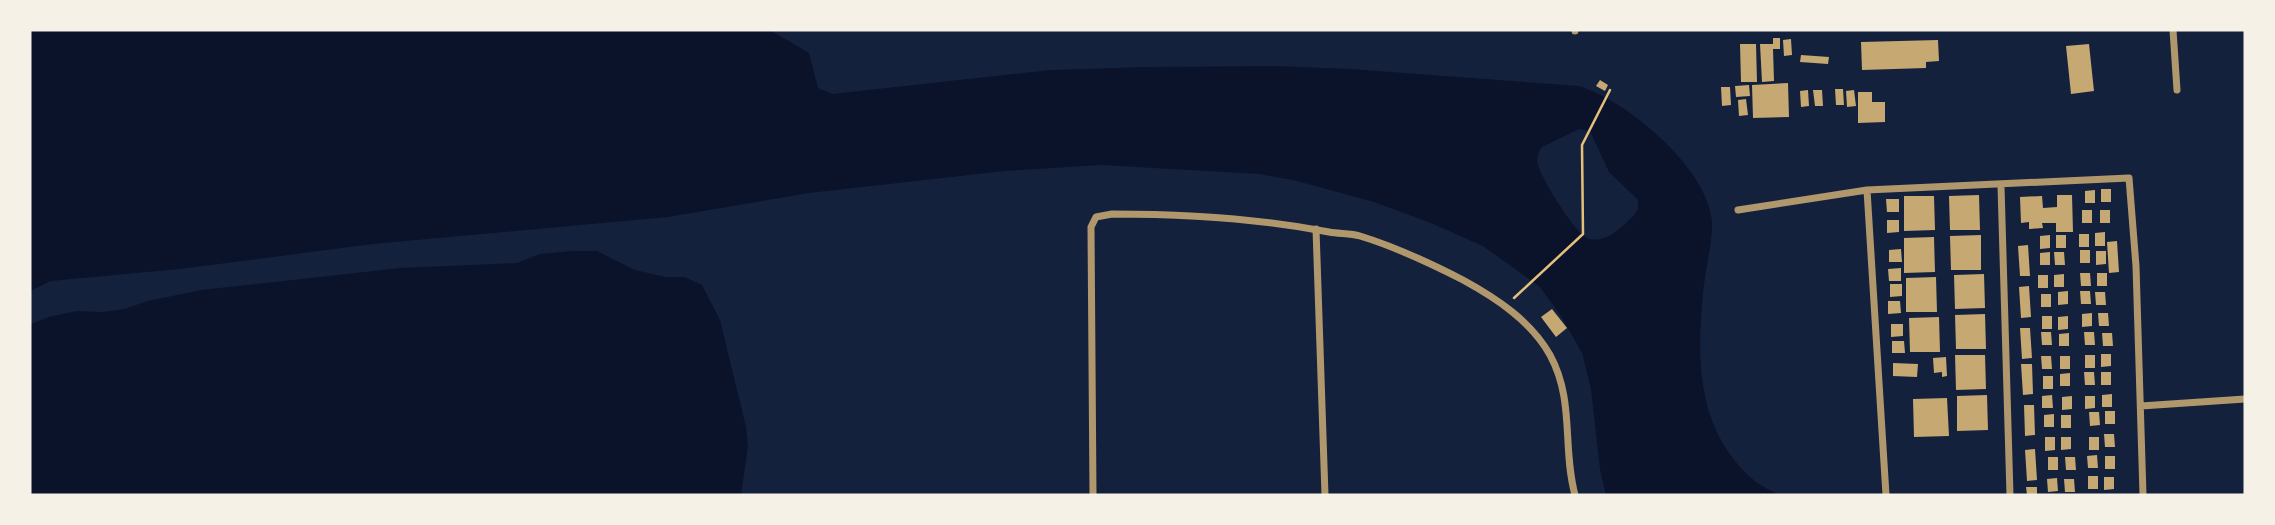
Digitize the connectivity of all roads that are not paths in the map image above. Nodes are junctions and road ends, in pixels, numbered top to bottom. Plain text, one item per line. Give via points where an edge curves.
1 (2173, 30) edge
2 (2177, 90) dead end
3 (2001, 186) junction
4 (1867, 190) junction
5 (1738, 211) dead end
6 (1316, 229) junction
7 (2245, 399) edge
8 (2141, 406) junction
9 (1093, 495) edge
10 (1325, 495) edge
11 (1575, 495) edge
12 (1886, 495) edge
13 (2010, 495) edge
14 (2143, 495) edge

1 - 2 street
3 - 4 street
3 - 8 street via 2129,178
3 - 13 street
4 - 5 street
4 - 12 street
6 - 9 street via 1170,214 1096,217
6 - 10 street
6 - 11 street via 1358,236 1420,258 1506,306 1532,331 1550,354 1564,388
7 - 8 street
8 - 14 street

